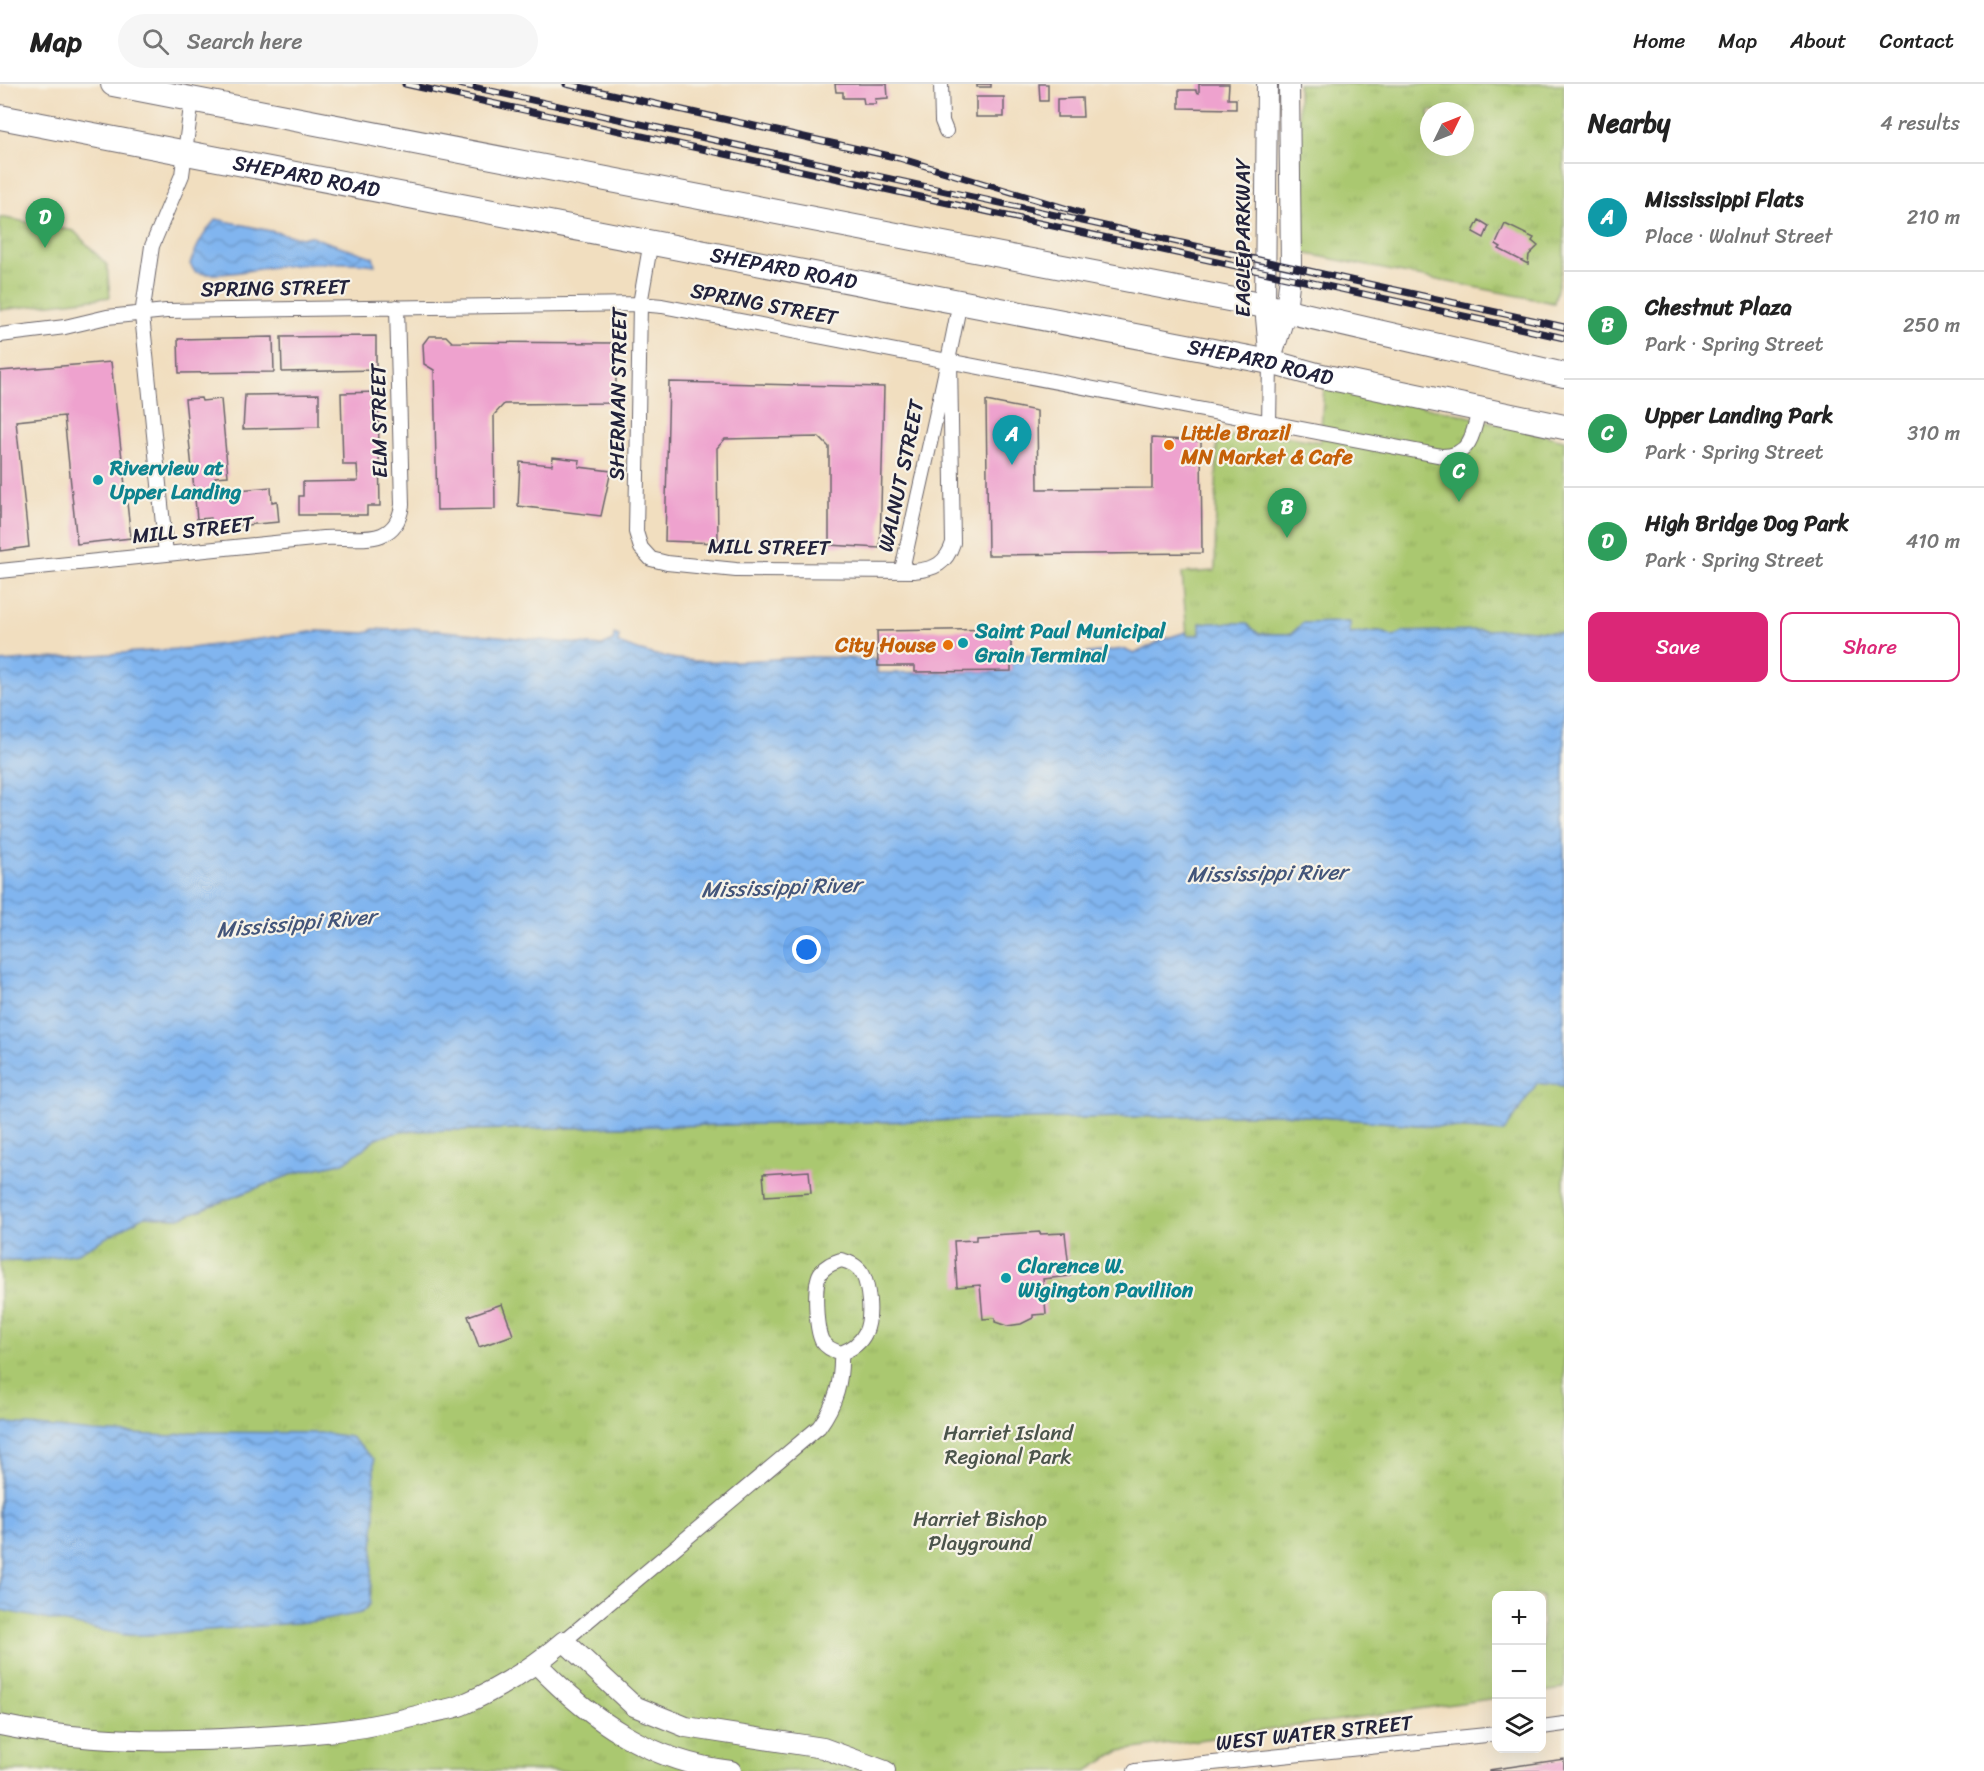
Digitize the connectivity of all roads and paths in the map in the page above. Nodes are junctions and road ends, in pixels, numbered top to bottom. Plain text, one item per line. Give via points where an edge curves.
1 (113, 84) edge
2 (942, 84) edge
3 (1267, 84) edge
4 (1289, 84) edge
5 (192, 99) junction
6 (0, 117) edge
7 (946, 131) dead end
8 (186, 152) junction
9 (651, 241) junction
10 (960, 301) junction
11 (640, 304) junction
12 (398, 307) junction
13 (1275, 309) junction
14 (142, 315) junction
15 (0, 335) edge
16 (950, 360) junction
17 (1270, 362) junction
18 (1564, 375) edge
19 (1479, 408) junction
20 (1269, 424) junction
21 (1564, 427) edge
22 (390, 532) joint
23 (640, 548) joint
24 (166, 554) junction
25 (902, 570) junction
26 (0, 571) edge
27 (841, 1353) junction
28 (564, 1641) junction
29 (537, 1664) junction
30 (1564, 1724) edge
31 (0, 1725) edge
32 (1546, 1727) edge
33 (1492, 1735) edge
34 (731, 1771) edge
35 (885, 1771) edge
36 (1135, 1771) edge

1 - 5 highway
2 - 7 street via 942,121
3 - 13 street, EAGLE PARKWAY
4 - 13 street, EAGLE PARKWAY via 1291,266
5 - 8 street
5 - 13 highway
6 - 8 highway, SHEPARD ROAD
8 - 9 highway, SHEPARD ROAD
8 - 14 street via 182,175 152,246
9 - 10 highway, SHEPARD ROAD
9 - 11 street, SHERMAN STREET
10 - 16 street, WALNUT STREET
10 - 17 highway, SHEPARD ROAD
11 - 12 street, SPRING STREET
11 - 16 street, SPRING STREET
11 - 23 street, SHERMAN STREET via 636,532
12 - 14 street, SPRING STREET via 166,311
12 - 22 street, ELM STREET via 402,505
13 - 17 street, EAGLE PARKWAY
13 - 18 highway
14 - 15 street, SPRING STREET
14 - 24 street
16 - 20 street, SPRING STREET
16 - 25 street, WALNUT STREET
16 - 25 street, WALNUT STREET via 952,543 949,555 932,569
17 - 19 highway, SHEPARD ROAD
17 - 20 street
19 - 20 street, SPRING STREET via 1469,443 1464,451 1453,456
19 - 21 highway, SHEPARD ROAD
22 - 24 street, MILL STREET via 372,537 323,538
23 - 25 street, MILL STREET via 651,559 667,563 736,570
24 - 26 street, MILL STREET
27 - 27 street via 859,1343 870,1321 867,1282 861,1270 841,1260 828,1264 816,1283 819,1334 823,1343
27 - 28 street via 842,1379 819,1427
28 - 29 street
28 - 35 street via 634,1706 686,1727 823,1748
29 - 31 street via 463,1705 345,1731 143,1743 46,1735
29 - 34 street via 593,1716 639,1745 699,1767
30 - 32 street
33 - 36 street, WEST WATER STREET

